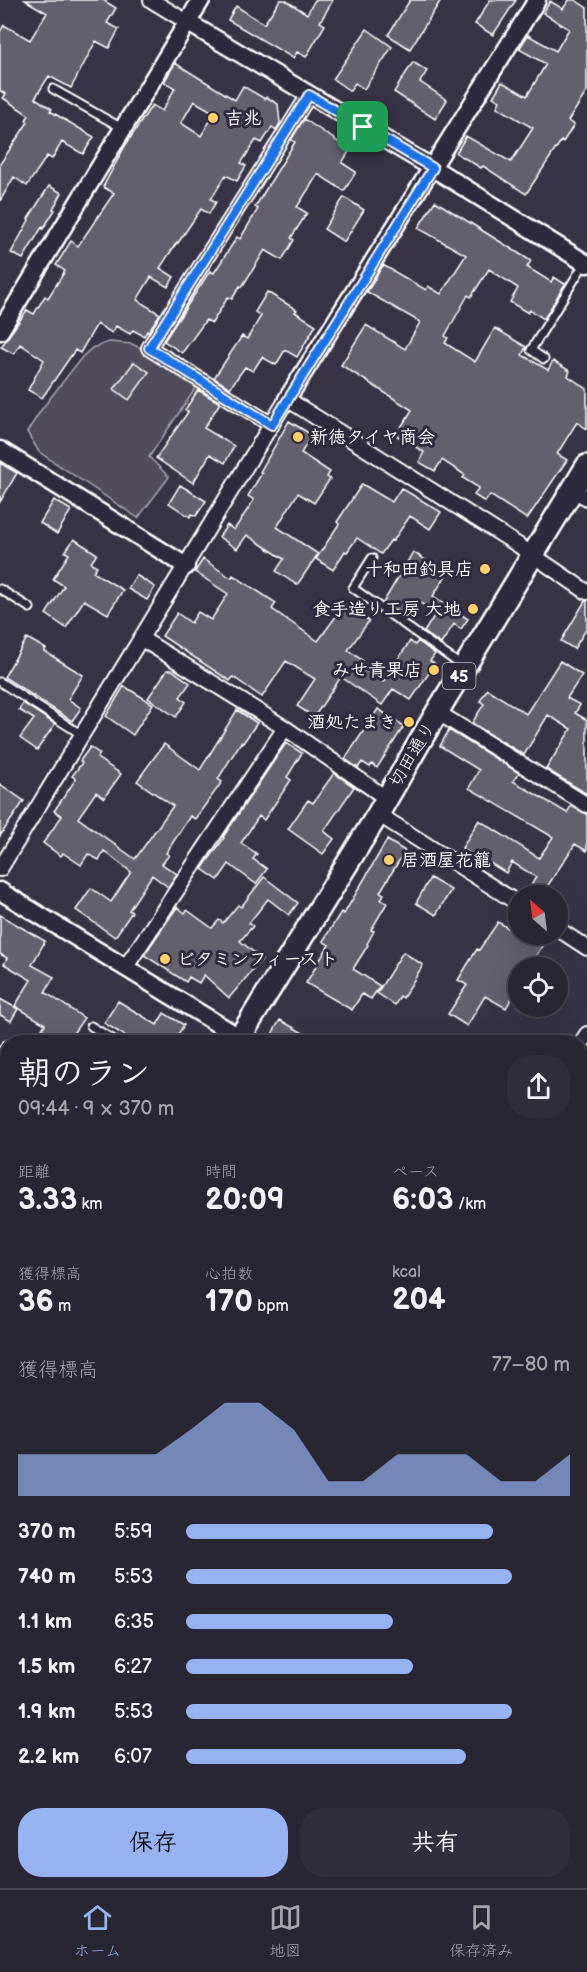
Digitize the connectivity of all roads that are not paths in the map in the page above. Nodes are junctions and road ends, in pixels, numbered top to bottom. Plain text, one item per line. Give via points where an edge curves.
1 (151, 0) edge
2 (201, 0) edge
3 (537, 0) edge
4 (187, 22) junction
5 (53, 89) dead end
6 (309, 95) junction
7 (123, 128) junction
8 (433, 168) junction
9 (586, 264) edge
10 (0, 331) edge
11 (544, 359) dead end
12 (287, 399) junction
13 (272, 425) junction
14 (0, 450) edge
15 (587, 466) edge
16 (580, 494) edge
17 (533, 555) junction
18 (372, 558) dead end
19 (186, 566) junction
20 (0, 589) edge
21 (587, 592) edge
22 (30, 608) dead end
23 (142, 639) junction
24 (464, 668) junction
25 (0, 682) edge
26 (437, 712) junction
27 (285, 728) junction
28 (82, 735) junction
29 (587, 805) edge
30 (382, 806) junction
31 (0, 869) edge
32 (0, 891) edge
33 (508, 896) edge
34 (568, 936) edge
35 (587, 948) edge
36 (125, 968) junction
37 (91, 1026) dead end
38 (106, 1035) edge
39 (231, 1035) edge
40 (245, 1035) edge

1 - 4 street
2 - 4 street
3 - 8 street
4 - 6 street
4 - 7 street
5 - 7 lane
6 - 8 street
6 - 13 street via 149,348
7 - 10 street
8 - 9 street
8 - 12 street
9 - 11 lane via 531,350
12 - 13 street
12 - 17 street
13 - 19 street
14 - 19 street
15 - 16 main road, 切田通り / 45
16 - 17 main road, 切田通り / 45
17 - 21 street
17 - 24 main road, 切田通り / 45
18 - 24 lane via 353,588
19 - 23 street
20 - 22 lane
23 - 27 street
23 - 28 street
24 - 26 main road, 切田通り / 45
25 - 28 lane
26 - 29 street
26 - 30 main road, 切田通り / 45
27 - 30 street
27 - 36 street
28 - 31 street
30 - 33 street
30 - 40 main road, 切田通り / 45
32 - 36 street
34 - 35 street
36 - 39 street
37 - 38 lane

